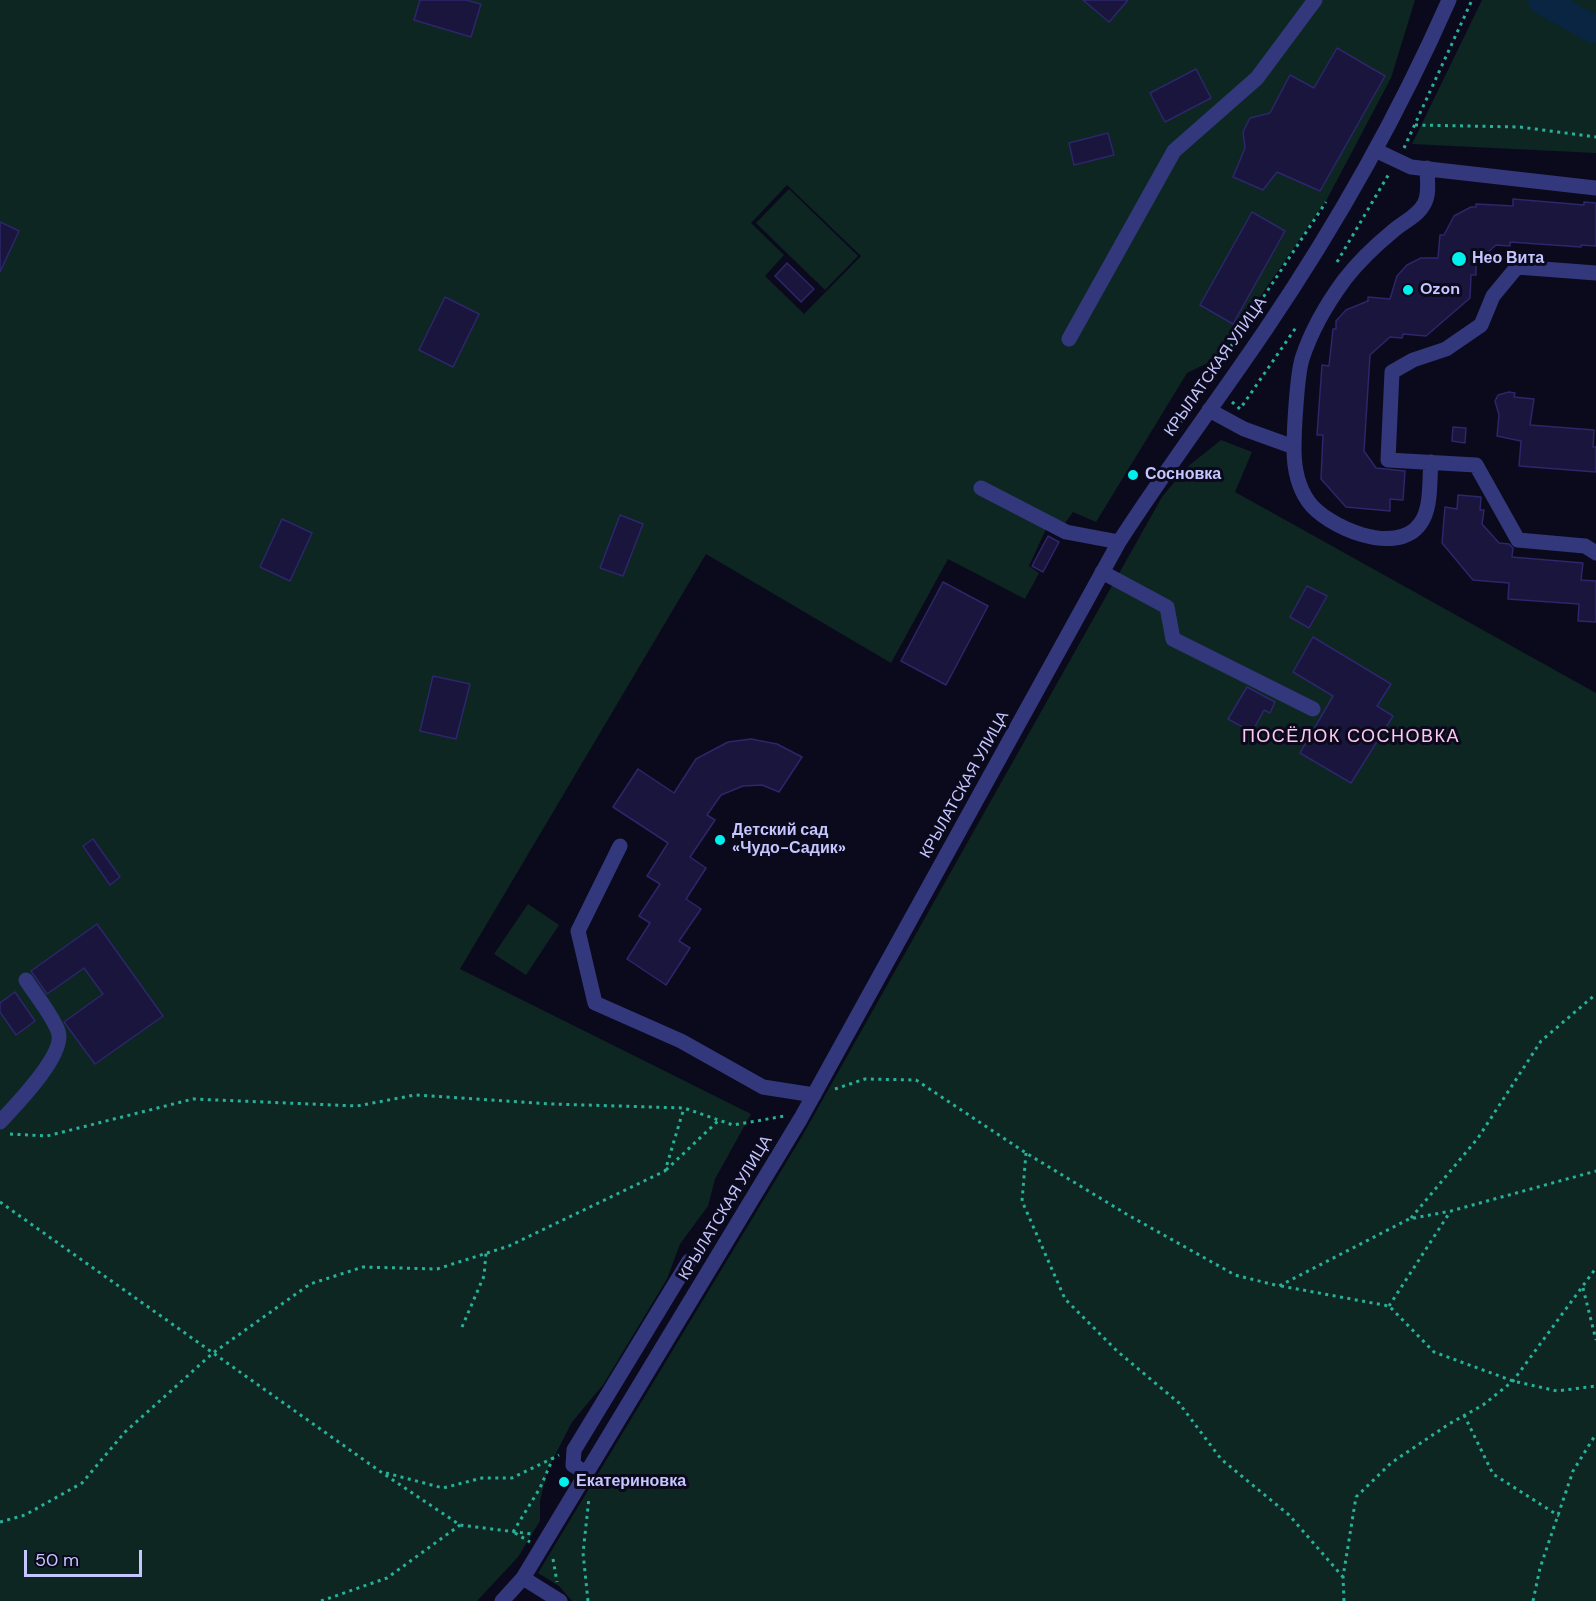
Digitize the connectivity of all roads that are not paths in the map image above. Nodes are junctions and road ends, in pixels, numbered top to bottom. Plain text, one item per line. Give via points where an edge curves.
1 (1315, 0) edge
2 (1449, 0) edge
3 (1377, 151) junction
4 (1427, 168) junction
5 (1596, 188) edge
6 (1596, 273) edge
7 (1069, 339) dead end
8 (1209, 410) junction
9 (1294, 447) junction
10 (1431, 462) junction
11 (981, 488) dead end
12 (1119, 542) junction
13 (1596, 553) edge
14 (1102, 572) junction
15 (1313, 709) dead end
16 (620, 846) dead end
17 (26, 980) dead end
18 (814, 1095) junction
19 (0, 1122) edge
20 (689, 1261) dead end
21 (674, 1286) junction
22 (696, 1293) junction
23 (586, 1473) junction
24 (517, 1590) edge
25 (502, 1601) edge
26 (560, 1601) edge

1 - 7 street via 1257,78 1174,151
2 - 3 street, КРЫЛАТСКАЯ УЛИЦА
3 - 4 street via 1411,167
3 - 8 street, КРЫЛАТСКАЯ УЛИЦА via 1285,300
4 - 5 street
4 - 9 street via 1424,204 1373,247 1345,279 1317,325 1302,360
6 - 10 street via 1517,267 1493,296 1481,325 1446,349 1392,372 1388,460
8 - 9 street via 1244,429
8 - 12 street, КРЫЛАТСКАЯ УЛИЦА
9 - 10 street via 1295,473 1308,502 1355,534 1381,539 1404,536 1419,525 1427,507
10 - 13 street via 1476,465 1518,540 1585,546
11 - 12 street via 1066,532
12 - 14 street, КРЫЛАТСКАЯ УЛИЦА
14 - 15 street via 1167,607 1173,639
14 - 18 street, КРЫЛАТСКАЯ УЛИЦА
16 - 18 street via 578,931 595,1003 681,1041 764,1087
17 - 19 street via 59,1032 58,1045 30,1088
18 - 22 street, КРЫЛАТСКАЯ УЛИЦА
20 - 21 street
21 - 22 street
21 - 23 street via 574,1450 573,1465
22 - 23 street, КРЫЛАТСКАЯ УЛИЦА
23 - 24 street, КРЫЛАТСКАЯ УЛИЦА
24 - 25 street, КРЫЛАТСКАЯ УЛИЦА
24 - 26 street

